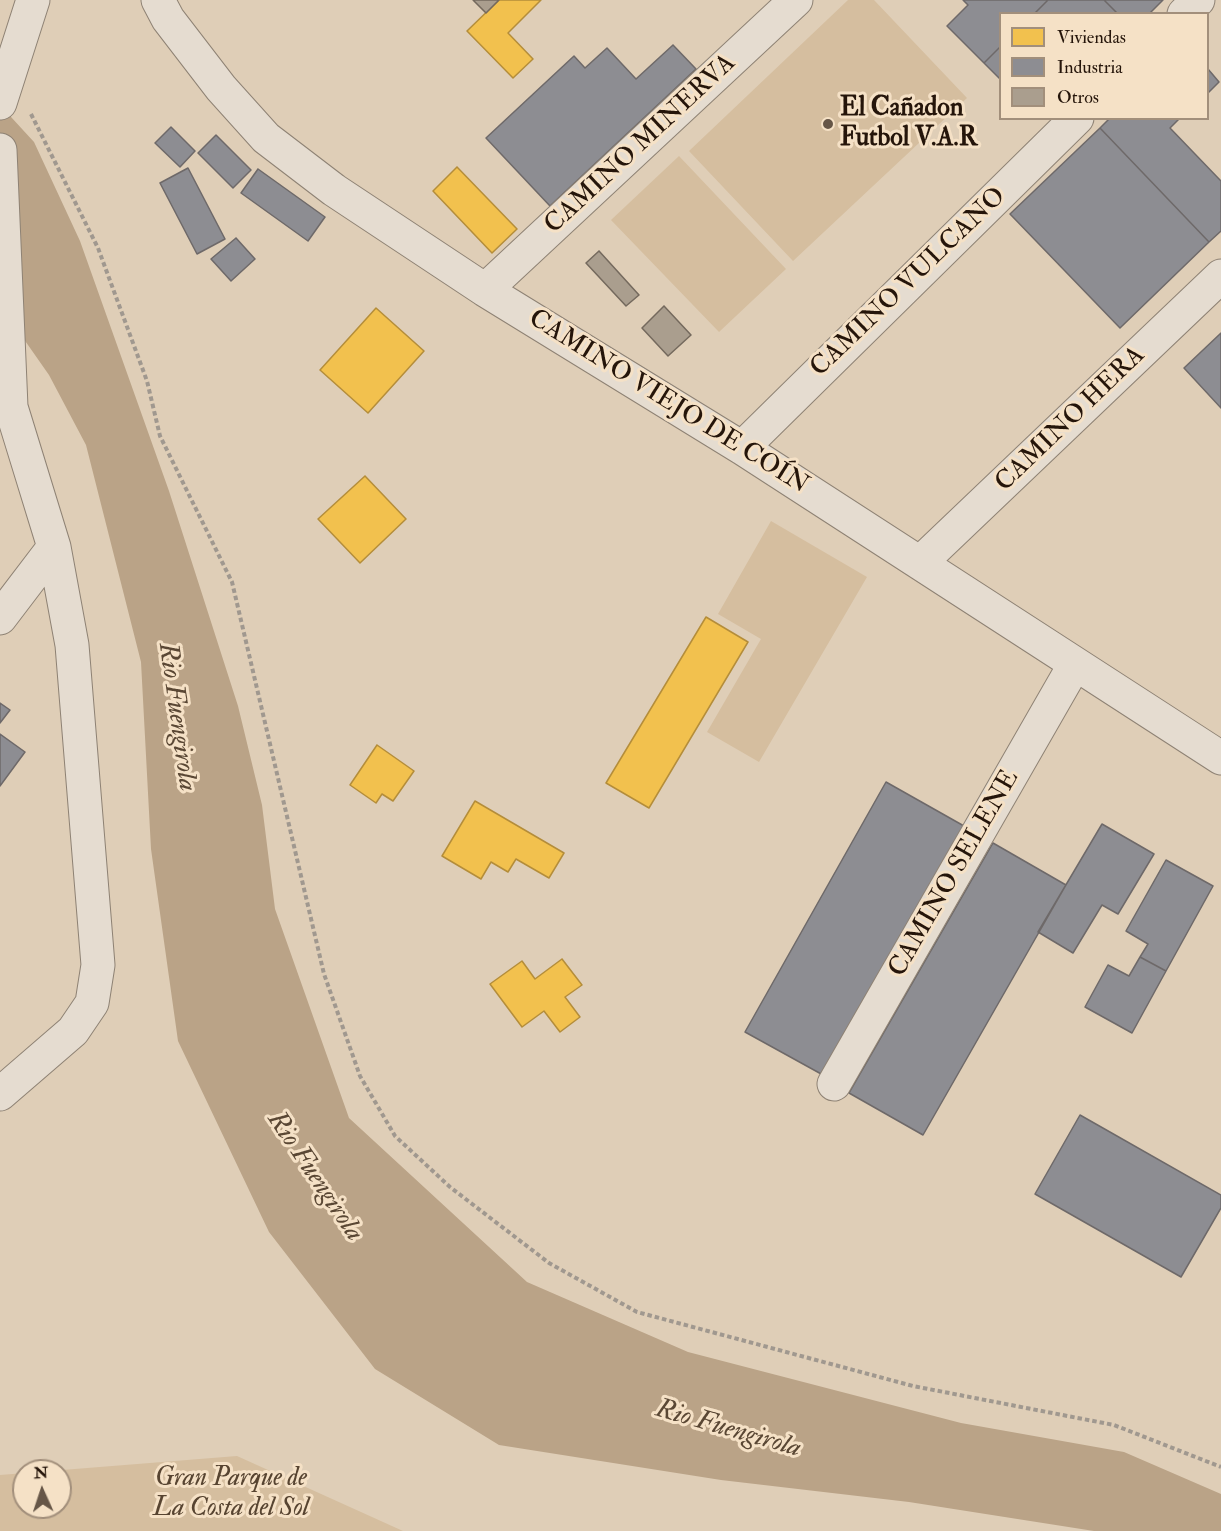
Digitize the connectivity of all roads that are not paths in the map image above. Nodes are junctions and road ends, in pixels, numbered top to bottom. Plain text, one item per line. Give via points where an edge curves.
1 (33, 0) edge
2 (158, 0) edge
3 (796, 0) edge
4 (1198, 0) edge
5 (1186, 12) edge
6 (15, 105) edge
7 (1075, 120) edge
8 (0, 150) edge
9 (1221, 276) edge
10 (485, 290) junction
11 (5, 397) edge
12 (741, 448) junction
13 (54, 547) junction
14 (920, 563) junction
15 (0, 618) edge
16 (1075, 664) junction
17 (1221, 758) edge
18 (834, 1084) dead end
19 (0, 1094) edge

1 - 6 street
2 - 10 street, CAMINO VIEJO DE COÍN via 220,88 266,138 334,190
3 - 10 street, CAMINO MINERVA
4 - 5 street
7 - 12 street, CAMINO VULCANO
8 - 11 street
9 - 14 street, CAMINO HERA
10 - 12 street, CAMINO VIEJO DE COÍN
11 - 13 street
12 - 14 street, CAMINO VIEJO DE COÍN
13 - 15 street
13 - 19 street via 72,645 98,965 92,1003 73,1031
14 - 16 street, CAMINO VIEJO DE COÍN
16 - 17 street, CAMINO VIEJO DE COÍN
16 - 18 street, CAMINO SELENE

